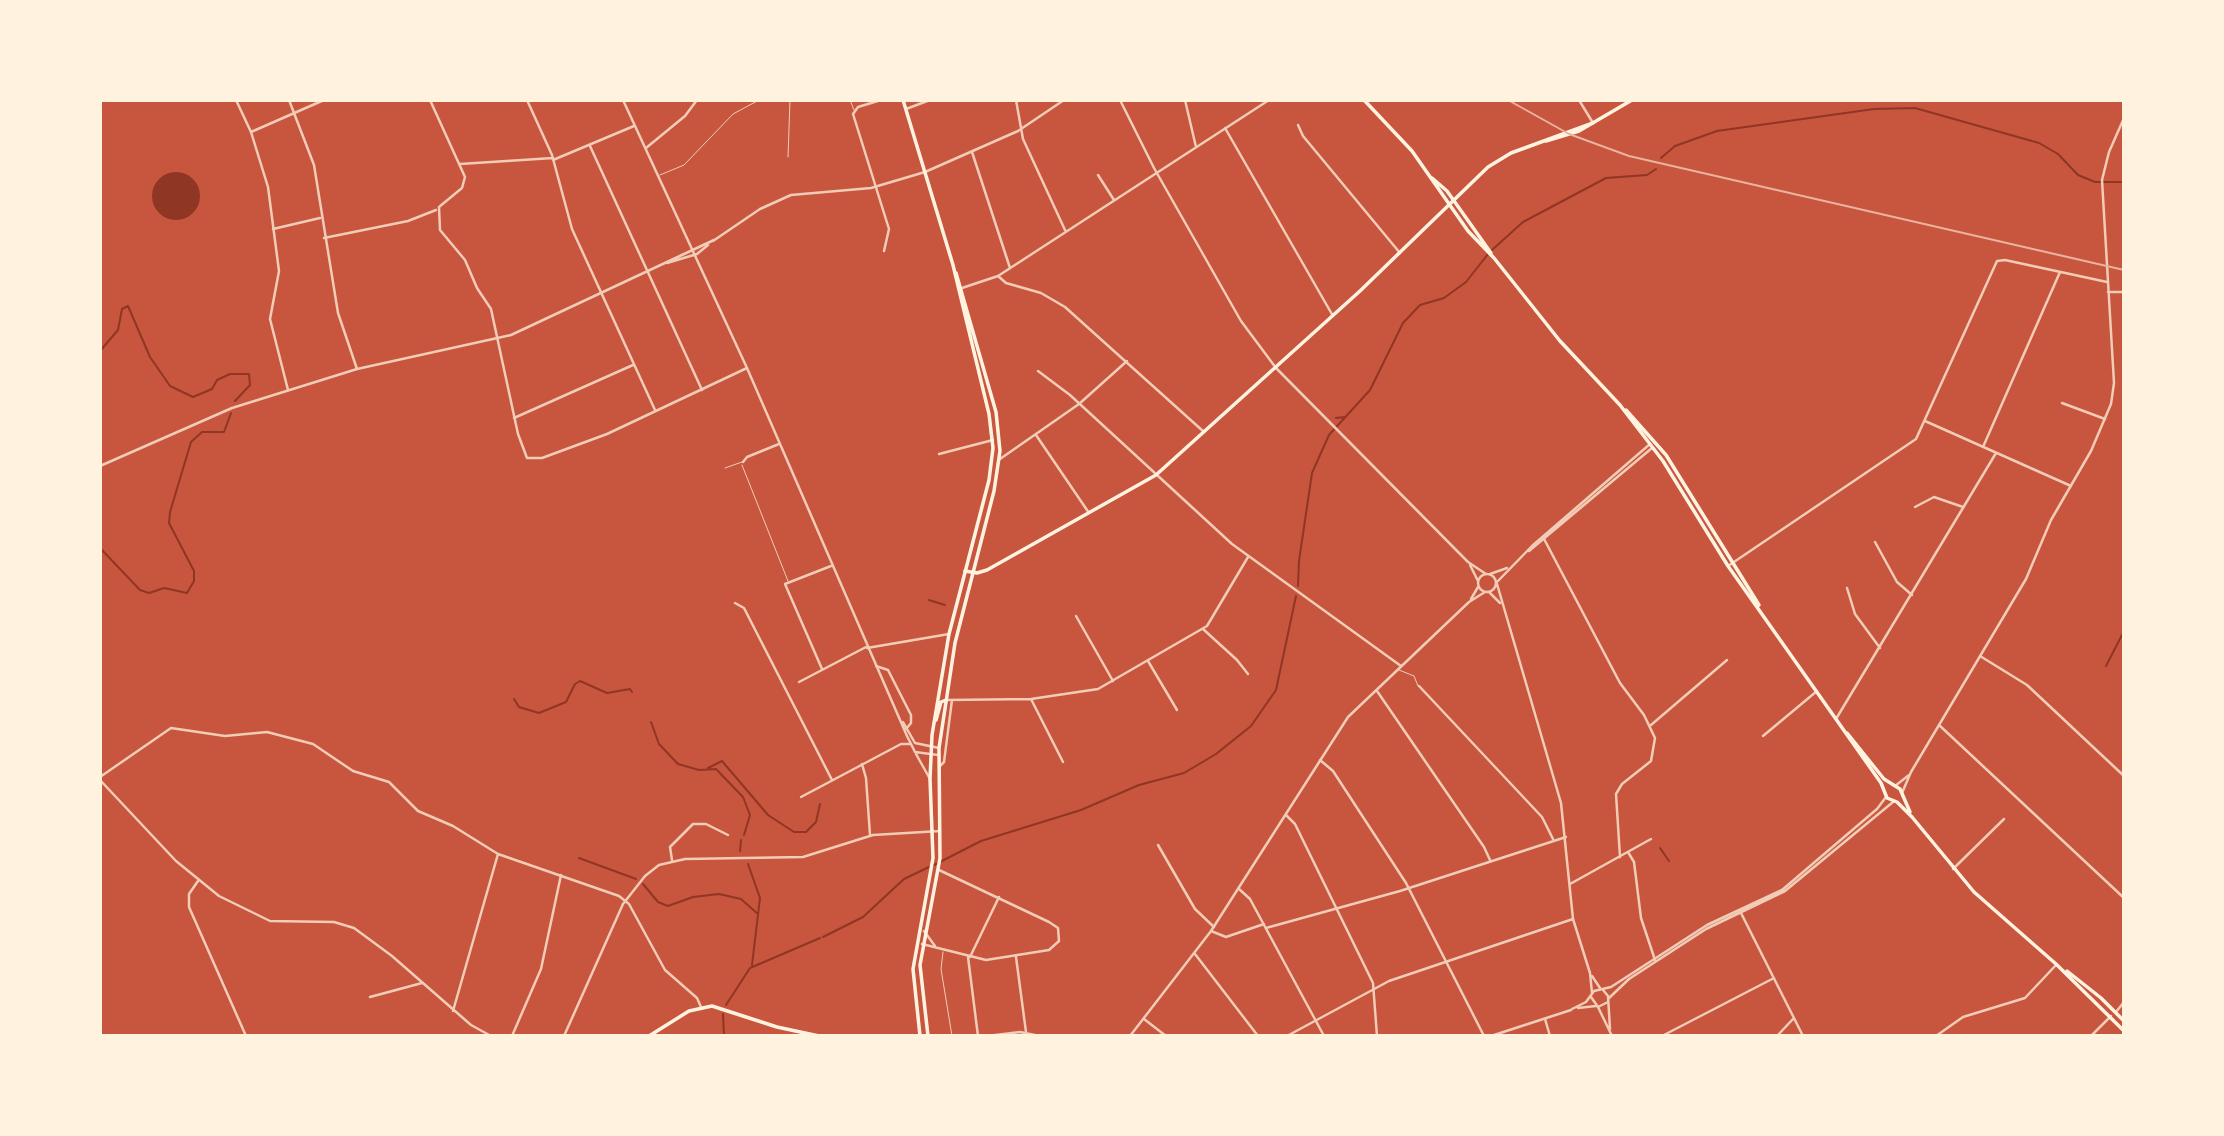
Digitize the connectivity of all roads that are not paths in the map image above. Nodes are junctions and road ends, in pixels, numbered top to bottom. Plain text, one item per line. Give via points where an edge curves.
1 (236, 100) edge
2 (289, 100) edge
3 (324, 100) edge
4 (430, 100) edge
5 (527, 100) edge
6 (624, 100) edge
7 (697, 100) edge
8 (759, 100) edge
9 (790, 100) edge
10 (850, 100) edge
11 (881, 100) edge
12 (903, 100) edge
13 (930, 100) edge
14 (1016, 100) edge
15 (1064, 100) edge
16 (1120, 100) edge
17 (1185, 100) edge
18 (1254, 100) edge
19 (1269, 100) edge
20 (1364, 100) edge
21 (1579, 100) edge
22 (1622, 100) edge
23 (1632, 100) edge
24 (1625, 105) junction
25 (1258, 107) junction
26 (906, 109) junction
27 (854, 110) junction
28 (294, 113) junction
29 (2124, 118) edge
30 (1593, 123) junction
31 (635, 125) junction
32 (1298, 125) dead end
33 (1225, 128) junction
34 (1021, 129) junction
35 (251, 132) junction
36 (590, 146) junction
37 (1196, 147) junction
38 (646, 148) junction
39 (972, 152) junction
40 (788, 158) dead end
41 (553, 159) junction
42 (460, 164) junction
43 (925, 172) junction
44 (1157, 172) junction
45 (1098, 175) dead end
46 (658, 176) junction
47 (1432, 178) junction
48 (876, 187) junction
49 (1114, 200) junction
50 (1453, 200) junction
51 (1448, 206) junction
52 (438, 210) junction
53 (320, 218) junction
54 (273, 229) junction
55 (1066, 231) junction
56 (324, 238) junction
57 (713, 240) junction
58 (692, 248) junction
59 (884, 251) dead end
60 (1400, 253) junction
61 (1490, 253) junction
62 (694, 254) junction
63 (660, 266) junction
64 (1010, 268) junction
65 (648, 272) junction
66 (2060, 272) junction
67 (998, 276) junction
68 (2107, 282) junction
69 (960, 288) junction
70 (2108, 292) junction
71 (2124, 292) edge
72 (602, 294) junction
73 (1333, 316) junction
74 (498, 340) junction
75 (1127, 361) junction
76 (634, 365) junction
77 (747, 368) junction
78 (1276, 368) junction
79 (357, 369) junction
80 (1038, 370) dead end
81 (288, 390) junction
82 (702, 390) junction
83 (2062, 403) dead end
84 (1079, 404) junction
85 (1620, 405) junction
86 (655, 410) junction
87 (514, 418) junction
88 (2105, 419) junction
89 (1925, 421) junction
90 (1205, 432) junction
91 (1035, 435) junction
92 (993, 440) junction
93 (1657, 443) junction
94 (779, 444) junction
95 (1652, 446) junction
96 (1983, 447) junction
97 (1996, 453) junction
98 (939, 454) dead end
99 (1000, 459) junction
100 (743, 462) junction
101 (100, 466) edge
102 (725, 468) dead end
103 (1156, 475) junction
104 (2071, 486) junction
105 (1914, 507) dead end
106 (1964, 507) junction
107 (1089, 513) junction
108 (1544, 538) junction
109 (1875, 542) dead end
110 (1248, 556) junction
111 (1468, 562) junction
112 (1733, 562) junction
113 (831, 566) junction
114 (1510, 566) junction
115 (1728, 566) junction
116 (965, 571) junction
117 (973, 573) junction
118 (1488, 574) junction
119 (1478, 583) junction
120 (1497, 583) junction
121 (787, 584) junction
122 (1847, 588) dead end
123 (1485, 592) junction
124 (1490, 592) junction
125 (1912, 595) junction
126 (1469, 602) junction
127 (735, 603) dead end
128 (1502, 606) junction
129 (1076, 616) dead end
130 (1766, 616) junction
131 (1203, 629) junction
132 (949, 634) junction
133 (867, 647) junction
134 (1881, 648) junction
135 (1980, 656) junction
136 (1727, 660) dead end
137 (1148, 661) junction
138 (876, 666) junction
139 (1399, 667) junction
140 (822, 669) junction
141 (1248, 674) dead end
142 (1113, 681) junction
143 (799, 682) dead end
144 (1419, 686) joint
145 (1376, 690) junction
146 (1817, 691) junction
147 (1031, 699) junction
148 (946, 700) junction
149 (952, 700) junction
150 (1177, 710) dead end
151 (1836, 719) junction
152 (1651, 725) junction
153 (1939, 725) junction
154 (906, 729) junction
155 (932, 735) junction
156 (907, 736) junction
157 (1763, 736) dead end
158 (901, 744) junction
159 (911, 744) junction
160 (930, 747) junction
161 (939, 748) junction
162 (915, 752) junction
163 (930, 755) junction
164 (938, 755) junction
165 (1320, 760) junction
166 (1063, 762) dead end
167 (862, 764) junction
168 (939, 767) junction
169 (1911, 772) junction
170 (2124, 776) edge
171 (930, 779) junction
172 (100, 780) edge
173 (832, 780) junction
174 (1894, 786) junction
175 (1902, 794) junction
176 (1886, 795) junction
177 (802, 797) dead end
178 (1895, 802) junction
179 (1286, 815) junction
180 (1912, 817) junction
181 (2004, 819) dead end
182 (933, 831) junction
183 (940, 831) junction
184 (728, 835) dead end
185 (870, 835) junction
186 (1566, 837) junction
187 (1553, 839) junction
188 (1651, 839) dead end
189 (1158, 845) dead end
190 (1628, 852) junction
191 (498, 854) junction
192 (1620, 857) junction
193 (672, 860) junction
194 (1490, 860) junction
195 (939, 868) junction
196 (1953, 869) junction
197 (561, 875) junction
198 (198, 881) junction
199 (1570, 884) junction
200 (1409, 888) junction
201 (1239, 889) junction
202 (999, 897) junction
203 (2124, 898) edge
204 (626, 900) junction
205 (1336, 908) junction
206 (1740, 912) junction
207 (1573, 919) junction
208 (1265, 926) junction
209 (1213, 929) junction
210 (924, 931) junction
211 (922, 944) junction
212 (937, 948) junction
213 (943, 950) junction
214 (1195, 954) junction
215 (969, 957) junction
216 (1016, 957) junction
217 (1655, 960) junction
218 (1444, 961) junction
219 (2056, 964) junction
220 (1590, 973) junction
221 (1774, 978) junction
222 (422, 983) junction
223 (1375, 987) junction
224 (1602, 990) junction
225 (1591, 995) junction
226 (370, 997) dead end
227 (1608, 1000) junction
228 (2124, 1002) edge
229 (1597, 1006) junction
230 (701, 1007) junction
231 (1572, 1009) junction
232 (453, 1011) junction
233 (2116, 1012) junction
234 (2111, 1016) junction
235 (1544, 1018) junction
236 (1144, 1019) junction
237 (1793, 1019) junction
238 (1315, 1021) junction
239 (2124, 1021) edge
240 (1610, 1029) junction
241 (1674, 1030) junction
242 (2124, 1031) edge
243 (1026, 1032) junction
244 (919, 1034) edge
245 (485, 1035) edge
246 (999, 1035) edge
247 (247, 1036) edge
248 (491, 1036) edge
249 (512, 1036) edge
250 (564, 1036) edge
251 (649, 1036) edge
252 (816, 1036) edge
253 (914, 1036) edge
254 (928, 1036) edge
255 (952, 1036) edge
256 (978, 1036) edge
257 (987, 1036) edge
258 (1040, 1036) edge
259 (1130, 1036) edge
260 (1166, 1036) edge
261 (1258, 1036) edge
262 (1287, 1036) edge
263 (1324, 1036) edge
264 (1377, 1036) edge
265 (1484, 1036) edge
266 (1491, 1036) edge
267 (1550, 1036) edge
268 (1612, 1036) edge
269 (1661, 1036) edge
270 (1677, 1036) edge
271 (1777, 1036) edge
272 (1802, 1036) edge
273 (1937, 1036) edge
274 (2091, 1036) edge

1 - 35 street
2 - 28 street
3 - 28 street
4 - 42 street
5 - 41 street
6 - 31 street
7 - 38 street via 685,117
8 - 46 lane via 737,111 684,165
9 - 40 lane
10 - 27 lane
11 - 27 street
12 - 26 main road
13 - 26 street
14 - 34 street
15 - 34 street
16 - 44 street
17 - 37 street
18 - 25 street
19 - 25 street
20 - 47 main road
21 - 30 street
22 - 24 street
23 - 24 main road
24 - 30 main road
25 - 33 street
26 - 43 main road
27 - 48 street
28 - 35 street
28 - 53 street via 314,165
29 - 68 street via 2102,180
30 - 50 main road via 1494,163
31 - 36 street
31 - 38 street
32 - 60 street
33 - 37 street
33 - 73 street
34 - 39 street
34 - 55 street
35 - 54 street via 267,181
36 - 41 street
36 - 65 street
37 - 44 street
38 - 46 street
39 - 43 street
39 - 64 street
41 - 42 street
41 - 72 street via 570,225
42 - 52 street via 464,184
43 - 48 street
43 - 69 main road
44 - 49 street
44 - 78 street via 1246,328
45 - 49 street
46 - 58 street
47 - 50 main road
47 - 51 main road
48 - 57 street via 791,195
48 - 59 street via 890,231
49 - 55 street
50 - 51 main road
50 - 61 main road
51 - 60 main road
51 - 61 main road
52 - 56 street via 400,223
52 - 74 street via 442,233 465,260 491,309
53 - 54 street
53 - 56 street
54 - 81 street via 279,277 270,319
55 - 64 street
56 - 79 street via 338,313
57 - 58 street
57 - 62 street
58 - 62 street
58 - 63 street
60 - 73 main road
61 - 85 main road via 1549,329
62 - 63 street
62 - 77 street
63 - 65 street
64 - 67 street
65 - 72 street
65 - 82 street
66 - 68 street
66 - 89 street via 2003,259 1996,262
66 - 96 street
67 - 69 street
67 - 75 street via 1061,304
68 - 70 street
69 - 92 main road
69 - 99 main road via 998,421
70 - 71 street
70 - 88 street via 2114,389
72 - 74 street
72 - 76 street
73 - 78 main road
74 - 79 street
74 - 87 street
75 - 84 street
75 - 90 street
76 - 86 street
76 - 87 street
77 - 82 street
77 - 94 street
78 - 90 main road
78 - 111 street
79 - 81 street
80 - 84 street
81 - 101 street via 206,417
82 - 86 street
83 - 88 street
84 - 91 street
84 - 103 street
85 - 93 main road
85 - 95 main road
86 - 87 street via 600,436 529,460 522,451
88 - 104 street
89 - 96 street
89 - 112 street via 1914,441
90 - 103 main road
91 - 99 street
91 - 107 street
92 - 98 street
92 - 116 main road via 989,480
93 - 95 main road
93 - 112 main road
94 - 100 street
94 - 113 street
95 - 108 street
95 - 115 main road
96 - 97 street
97 - 104 street
97 - 106 street
99 - 117 main road
100 - 102 lane
100 - 121 lane
103 - 107 main road
103 - 110 street
104 - 135 street via 2026,579
105 - 106 street via 1934,497
106 - 125 street
107 - 117 main road via 987,570
108 - 114 street
108 - 152 street via 1620,682
109 - 125 street via 1897,582
110 - 131 street
110 - 139 street
111 - 118 street
111 - 119 street
112 - 115 street
112 - 130 main road
113 - 121 street
113 - 133 street
114 - 118 street
114 - 120 street
115 - 130 main road
116 - 117 main road
116 - 132 main road
117 - 148 main road
118 - 119 street
118 - 120 street
119 - 123 street
119 - 126 street
120 - 124 street
120 - 128 street
121 - 140 street
122 - 134 street via 1854,612
123 - 124 street
123 - 126 street
124 - 128 street
125 - 134 street
126 - 139 street
127 - 173 street via 744,608
128 - 186 street via 1535,706
129 - 142 street
130 - 146 main road
131 - 137 street
131 - 141 street
132 - 133 street
132 - 155 main road
133 - 138 street
133 - 140 street
134 - 151 street
135 - 153 street
135 - 170 street via 2027,685
136 - 152 street
137 - 142 street
137 - 150 street
138 - 154 street
138 - 154 street via 886,668 912,717
139 - 144 lane via 1414,676
139 - 145 street
140 - 143 street
142 - 147 street via 1088,692
144 - 187 street via 1542,817
145 - 165 street via 1348,717
145 - 194 street
146 - 151 main road
146 - 157 street
147 - 149 street
147 - 166 street
148 - 149 street
148 - 155 main road via 941,702
148 - 161 main road
149 - 168 street
151 - 174 main road
151 - 176 main road
152 - 192 street via 1656,744 1653,757 1616,794
153 - 169 street
153 - 203 street
154 - 156 street
154 - 160 street via 916,744
155 - 160 main road
156 - 158 street
156 - 159 street
158 - 159 street
158 - 167 street
159 - 162 street
160 - 161 street
160 - 163 main road
161 - 164 main road
162 - 163 street
162 - 171 street
163 - 164 street
163 - 171 main road
164 - 168 main road
165 - 179 street
165 - 200 street via 1334,771
167 - 173 street
167 - 185 street
168 - 183 main road
169 - 174 street
169 - 175 street
171 - 182 main road
172 - 191 street via 172,728 216,736 273,733 318,746 353,771 389,782 418,811
172 - 198 street
173 - 177 street
174 - 175 main road
174 - 176 main road
175 - 178 main road
175 - 180 main road
176 - 178 main road
176 - 206 street via 1877,809 1786,887
178 - 180 main road
178 - 206 street via 1785,891
179 - 201 street
179 - 205 street via 1295,824
180 - 196 main road
181 - 196 street
182 - 183 street
182 - 185 street
182 - 244 main road via 932,869 914,953
183 - 195 main road
184 - 193 street via 706,824 693,824 670,847
185 - 193 street via 803,857
186 - 187 street
186 - 199 street
187 - 194 street
188 - 190 street
189 - 209 street via 1195,909
190 - 192 street
190 - 217 street
191 - 197 street
191 - 232 street
192 - 199 street
193 - 204 street via 649,872
194 - 200 street
195 - 202 street
195 - 210 main road
196 - 219 main road
197 - 204 street
197 - 249 street via 541,969
198 - 222 street via 236,907 267,920 334,922 354,928
198 - 247 street via 189,894 189,907
199 - 207 street
200 - 205 street
200 - 218 street
201 - 208 street
201 - 209 street
202 - 215 street
202 - 216 street via 1054,925 1059,932 1059,943 1052,949
204 - 230 street via 664,970 697,998
204 - 250 street
205 - 208 street
205 - 223 street
206 - 217 street
206 - 221 street
207 - 218 street
207 - 220 street
208 - 209 street via 1226,937
208 - 238 street
209 - 214 street
210 - 211 main road
210 - 212 street
211 - 212 street
211 - 254 main road via 920,990
212 - 213 street
213 - 215 street
213 - 255 lane via 941,969
214 - 236 street
214 - 261 street
215 - 216 street
215 - 256 street
216 - 243 street
217 - 224 street
217 - 227 street
218 - 223 street
218 - 265 street
219 - 233 main road
219 - 234 main road
219 - 273 street via 2025,998 1963,1017
220 - 224 street
220 - 225 street
221 - 237 street
221 - 241 street
222 - 226 street
222 - 232 street
223 - 238 street
223 - 264 street
224 - 225 street
224 - 227 street
225 - 229 street
225 - 231 street
227 - 229 street
227 - 240 street
228 - 233 street
229 - 231 street
229 - 240 street
230 - 251 main road
230 - 252 main road via 720,1007
231 - 235 street
232 - 245 street
233 - 234 main road
233 - 239 main road
234 - 242 main road
234 - 274 street
235 - 266 street
235 - 267 street
236 - 259 street
236 - 260 street
237 - 271 street
237 - 272 street
238 - 262 street
238 - 263 street
240 - 268 street
241 - 269 street
241 - 270 street
243 - 246 street
243 - 258 street
244 - 253 main road
245 - 248 street
246 - 257 street

